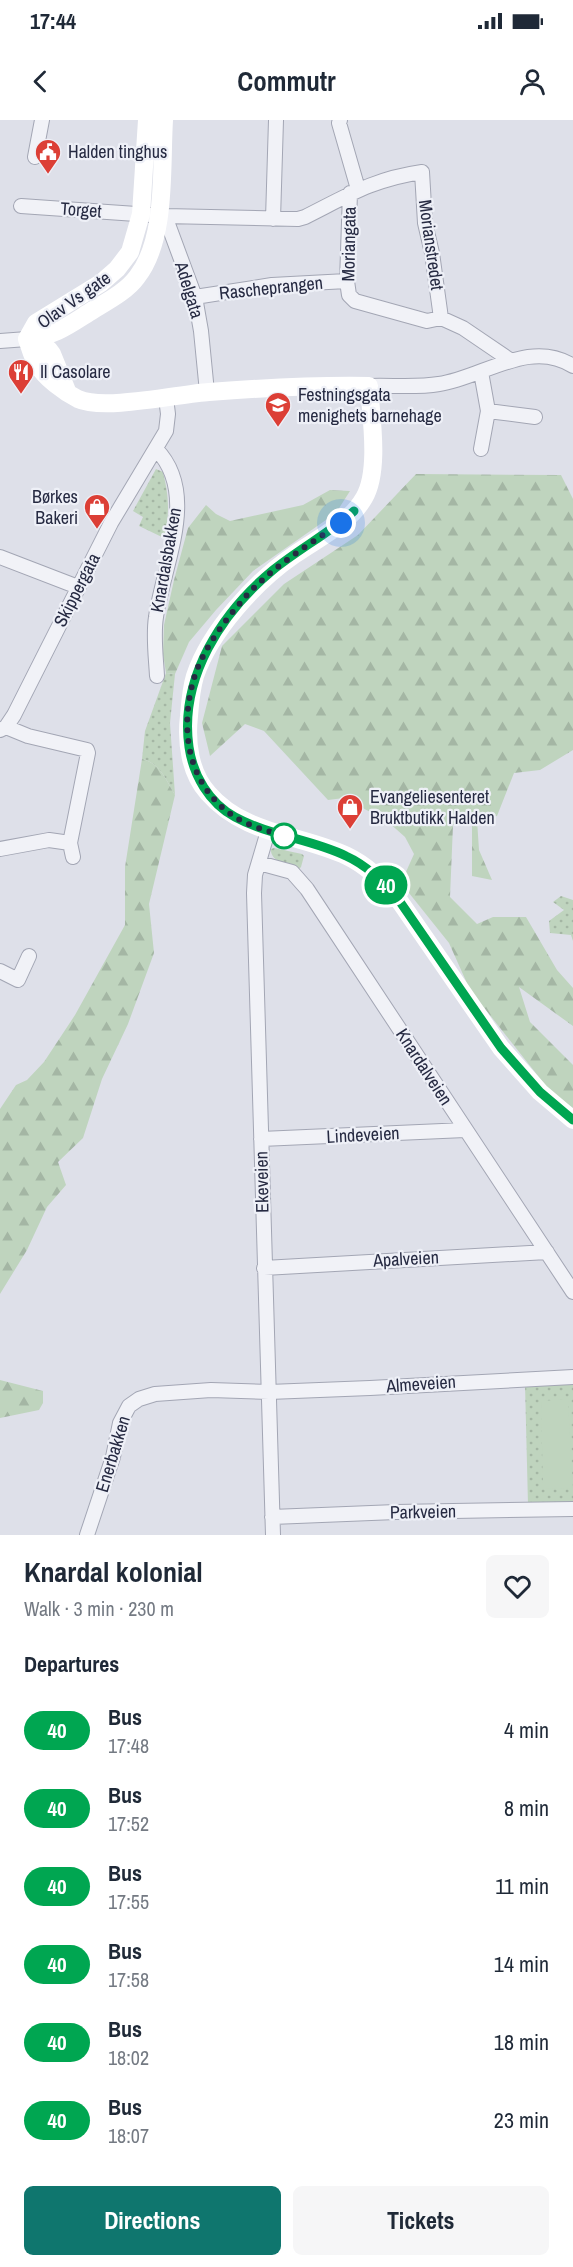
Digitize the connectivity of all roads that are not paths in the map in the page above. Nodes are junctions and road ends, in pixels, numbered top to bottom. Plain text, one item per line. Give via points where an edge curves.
1 (42, 120) edge
2 (147, 120) edge
3 (164, 120) edge
4 (276, 120) edge
5 (340, 120) edge
6 (35, 157) dead end
7 (422, 172) joint
8 (354, 191) junction
9 (21, 206) dead end
10 (155, 215) junction
11 (273, 219) junction
12 (347, 281) junction
13 (195, 297) junction
14 (441, 318) junction
15 (27, 339) junction
16 (0, 341) edge
17 (510, 360) junction
18 (573, 366) edge
19 (482, 372) junction
20 (369, 386) junction
21 (207, 392) junction
22 (166, 398) junction
23 (488, 411) junction
24 (535, 417) dead end
25 (156, 449) junction
26 (481, 449) dead end
27 (0, 557) edge
28 (78, 587) junction
29 (157, 676) dead end
30 (3, 728) edge
31 (268, 831) junction
32 (0, 849) edge
33 (259, 863) junction
34 (28, 956) dead end
35 (0, 971) edge
36 (573, 1120) edge
37 (465, 1130) junction
38 (261, 1139) junction
39 (547, 1252) junction
40 (264, 1268) junction
41 (573, 1292) edge
42 (573, 1377) edge
43 (268, 1392) junction
44 (573, 1509) edge
45 (272, 1517) junction
46 (87, 1535) edge
47 (273, 1535) edge

1 - 6 street
2 - 10 street, Olav Vs gate
3 - 10 street, Olav Vs gate
4 - 11 street
5 - 8 street, Moriangata
7 - 8 street, Torget
7 - 14 street, Morianstredet via 425,223
8 - 11 street, Torget via 305,217
8 - 12 street, Moriangata
9 - 10 street, Torget
10 - 11 street, Torget
10 - 13 street, Adelgata via 174,245
10 - 15 street, Olav Vs gate via 117,269 36,323
12 - 13 street, Rascheprangen via 272,285
12 - 14 street, Moriangata via 349,295 355,301 427,321
13 - 21 street, Adelgata
14 - 17 street, Moriangata
15 - 16 street
15 - 22 street via 36,364 69,393 100,403
17 - 18 street via 551,357
17 - 19 street
19 - 20 street via 438,385
19 - 23 street
20 - 21 street
20 - 31 street via 373,455 365,496 341,523 272,571 249,594 223,624 195,677 188,739 196,775 208,793 233,816
21 - 22 street
22 - 25 street, Skippergata via 166,431
23 - 24 street
23 - 26 street
25 - 28 street, Skippergata
25 - 29 street, Knardalsbakken via 177,494 174,540 156,615
27 - 28 street
28 - 30 street, Skippergata via 22,699
30 - 32 street via 88,753 71,850 49,840
31 - 33 street, Ekeveien
31 - 36 street via 346,856 378,877 396,896 501,1048 540,1092
33 - 37 street, Knardalveien via 297,877
33 - 38 street, Ekeveien via 254,893
34 - 35 street via 18,980
37 - 38 street, Lindeveien
37 - 39 street, Knardalveien
38 - 40 street, Ekeveien
39 - 40 street, Apalveien
39 - 41 street, Knardalveien
40 - 43 street, Ekeveien
42 - 43 street, Almeveien
43 - 45 street, Ekeveien
43 - 46 street, Enerbakken via 211,1390 155,1394 129,1406 120,1423
44 - 45 street, Parkveien
45 - 47 street, Ekeveien

